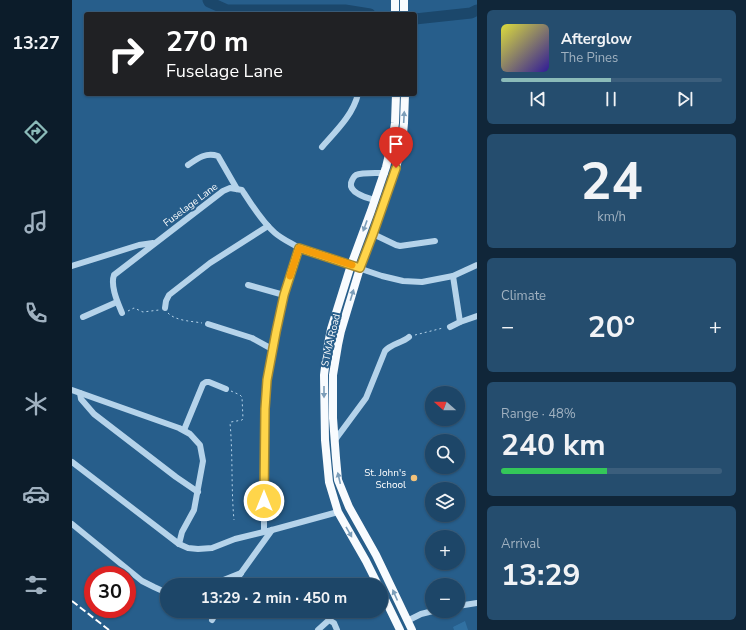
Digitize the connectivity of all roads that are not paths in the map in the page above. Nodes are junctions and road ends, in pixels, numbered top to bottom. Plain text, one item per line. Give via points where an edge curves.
1 (395, 0) edge
2 (404, 0) edge
3 (395, 12) edge
4 (404, 12) edge
5 (357, 96) edge
6 (396, 96) edge
7 (405, 96) edge
8 (322, 147) dead end
9 (188, 165) dead end
10 (385, 173) junction
11 (237, 189) junction
12 (374, 200) junction
13 (268, 226) junction
14 (373, 234) junction
15 (435, 241) dead end
16 (154, 243) junction
17 (299, 248) junction
18 (351, 265) junction
19 (477, 265) edge
20 (72, 266) edge
21 (360, 268) junction
22 (453, 276) junction
23 (248, 284) dead end
24 (284, 295) junction
25 (117, 302) junction
26 (165, 308) road end
27 (122, 313) road end
28 (477, 316) edge
29 (83, 317) dead end
30 (460, 322) junction
31 (208, 324) road end
32 (450, 327) road end
33 (409, 337) road end
34 (272, 349) junction
35 (226, 389) road end
36 (72, 390) edge
37 (80, 393) junction
38 (184, 430) junction
39 (335, 440) junction
40 (72, 462) edge
41 (198, 492) junction
42 (338, 512) junction
43 (72, 524) edge
44 (272, 530) junction
45 (264, 531) junction
46 (179, 544) junction
47 (241, 573) junction
48 (228, 578) edge
49 (238, 578) edge
50 (374, 578) edge
51 (160, 590) edge
52 (477, 603) edge
53 (388, 605) edge
54 (465, 605) edge
55 (425, 613) edge
56 (407, 621) junction
57 (318, 630) edge
58 (337, 630) edge
59 (400, 630) edge
60 (412, 630) edge

1 - 3 main road
2 - 4 main road
5 - 8 street via 351,112
6 - 10 main road, STMA Road via 395,124
14 -> 7 main road, STMA Road via 394,175 402,143
9 - 11 street via 209,154 218,156
10 - 12 main road, STMA Road
10 - 12 street via 363,173 356,175 352,180 352,190
11 - 13 street via 242,190
11 - 16 street, Fuselage Lane via 223,191
12 -> 18 main road, STMA Road
13 - 17 street via 274,233
13 - 26 street via 169,295
14 - 15 street via 400,246
14 - 21 main road, STMA Road
16 - 20 street via 139,245
16 - 25 street, Fuselage Lane via 114,275 112,280
17 - 18 street
17 - 24 street
18 - 21 street
18 -> 42 main road, STMA Road via 331,329 324,375 326,459 329,482
19 - 22 street
21 - 22 street via 403,281 422,282
39 -> 21 main road, STMA Road via 335,357
22 - 30 street
23 - 24 street
24 - 34 street
25 - 27 street, Fuselage Lane
25 - 29 street
28 - 30 street
30 - 32 street
31 - 34 street via 252,338
33 - 39 street via 385,351 366,398
34 - 45 street via 265,409
35 - 38 street via 205,382
36 - 37 street
37 - 38 street
37 - 41 street via 81,399 94,414
38 - 41 street via 200,445 203,460
56 -> 39 main road, STMA Road via 338,480
40 - 46 street
41 - 46 street via 194,510 182,532
42 - 44 street
42 -> 50 main road, STMA Road
43 - 51 street via 142,581
44 - 45 street
44 - 47 street
45 - 46 street via 212,548 188,548
47 - 48 street
47 - 49 street
52 - 54 street
53 - 59 main road
55 - 56 street
56 - 60 main road, STMA Road
57 - 58 street via 329,620

